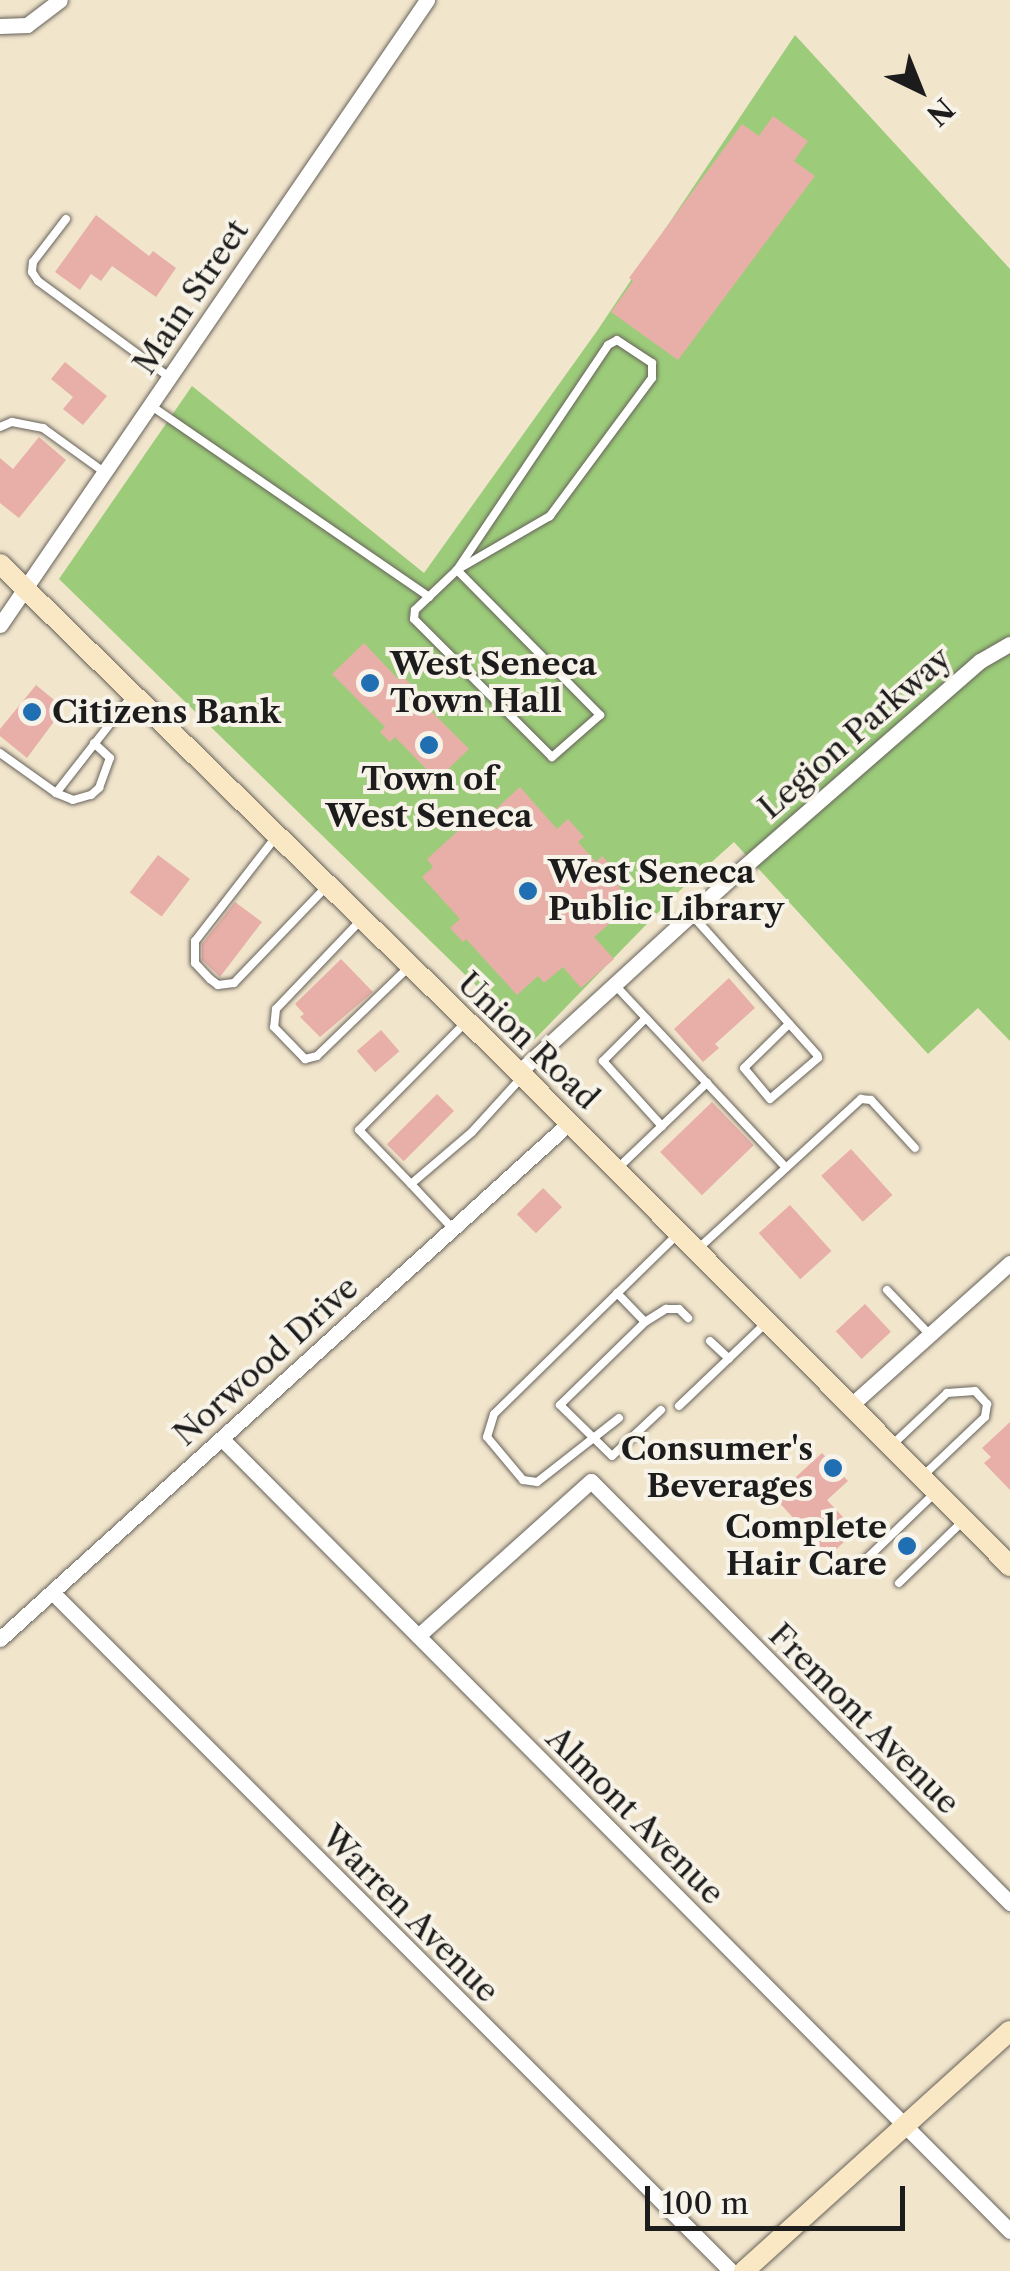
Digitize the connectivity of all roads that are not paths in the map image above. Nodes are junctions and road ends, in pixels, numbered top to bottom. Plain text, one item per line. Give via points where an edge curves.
1 (60, 0) edge
2 (428, 0) edge
3 (0, 26) edge
4 (66, 219) dead end
5 (169, 377) junction
6 (150, 405) junction
7 (0, 427) edge
8 (104, 472) junction
9 (0, 564) edge
10 (457, 570) junction
11 (24, 588) junction
12 (429, 596) junction
13 (0, 625) edge
14 (1010, 644) edge
15 (132, 696) junction
16 (94, 744) junction
17 (0, 752) edge
18 (56, 792) junction
19 (276, 837) junction
20 (327, 886) junction
21 (692, 915) junction
22 (361, 920) junction
23 (409, 967) junction
24 (615, 985) junction
25 (646, 1018) junction
26 (466, 1022) junction
27 (789, 1024) junction
28 (521, 1074) junction
29 (706, 1084) junction
30 (569, 1124) junction
31 (662, 1126) junction
32 (915, 1148) dead end
33 (786, 1168) junction
34 (615, 1170) junction
35 (411, 1184) junction
36 (453, 1229) junction
37 (679, 1233) junction
38 (696, 1250) junction
39 (1010, 1263) edge
40 (888, 1290) dead end
41 (617, 1293) junction
42 (688, 1318) dead end
43 (645, 1322) junction
44 (768, 1322) junction
45 (930, 1335) junction
46 (710, 1340) dead end
47 (728, 1359) junction
48 (679, 1406) dead end
49 (850, 1406) junction
50 (662, 1410) dead end
51 (619, 1418) dead end
52 (222, 1438) junction
53 (596, 1440) junction
54 (890, 1446) junction
55 (929, 1485) junction
56 (964, 1520) junction
57 (1010, 1566) edge
58 (857, 1568) dead end
59 (899, 1584) dead end
60 (52, 1592) junction
61 (418, 1636) junction
62 (0, 1640) edge
63 (1010, 1903) edge
64 (1010, 2031) edge
65 (904, 2126) junction
66 (1010, 2231) edge
67 (732, 2271) edge
68 (744, 2271) edge

1 - 3 street via 26,25
2 - 5 street, Main Street
4 - 5 lane via 33,262 38,282
5 - 6 street, Main Street
6 - 8 street, Main Street
6 - 12 lane
7 - 8 lane via 12,422 43,428
8 - 11 street, Main Street
9 - 11 main road, Union Road
10 - 10 lane via 608,345 617,340 652,364 652,378 550,516
10 - 12 lane
10 - 12 lane via 600,715 582,732 552,757 414,619
11 - 13 street, Main Street
11 - 15 main road, Union Road
14 - 21 street, Legion Parkway via 980,661
15 - 16 lane
15 - 19 main road, Union Road
16 - 18 lane
16 - 18 lane via 110,758 99,788 73,800
17 - 18 lane
19 - 20 main road, Union Road
19 - 20 lane via 196,940 196,963 210,979 234,983
20 - 22 main road, Union Road
21 - 24 street, Legion Parkway
21 - 27 lane
22 - 23 main road, Union Road
22 - 23 lane via 276,1009 274,1027 305,1059 317,1056
23 - 26 main road, Union Road
24 - 25 lane
24 - 28 street, Legion Parkway
25 - 29 lane
25 - 31 lane via 603,1060
26 - 28 main road, Union Road
26 - 35 lane via 359,1130
27 - 27 lane via 818,1058 770,1099 744,1068
28 - 30 main road, Union Road
28 - 35 lane via 472,1132
29 - 31 lane
29 - 33 lane
30 - 34 main road, Union Road
30 - 36 street, Norwood Drive
31 - 34 lane
32 - 33 lane via 871,1100 862,1099
33 - 38 lane
34 - 37 main road, Union Road
35 - 36 lane
36 - 52 street, Norwood Drive
37 - 38 main road, Union Road
37 - 41 lane
38 - 44 main road, Union Road
39 - 45 street
40 - 45 lane
41 - 43 lane
41 - 53 lane via 494,1414 486,1437 523,1480 537,1482
42 - 43 lane via 666,1309
43 - 53 lane via 560,1405
44 - 47 lane
44 - 49 main road, Union Road
45 - 49 street
46 - 47 lane
47 - 48 lane
49 - 54 main road, Union Road
50 - 53 lane via 612,1456
51 - 53 lane
52 - 60 street, Norwood Drive
52 - 61 street, Almont Avenue
54 - 55 main road, Union Road
54 - 55 lane via 947,1393 975,1390 987,1404 985,1416
55 - 56 main road, Union Road
55 - 58 lane
56 - 57 main road, Union Road
56 - 59 lane
60 - 62 street, Norwood Drive
60 - 67 street, Warren Avenue
61 - 63 street, Fremont Avenue via 590,1481
61 - 65 street, Almont Avenue
64 - 65 main road
65 - 66 street, Almont Avenue
65 - 68 main road

